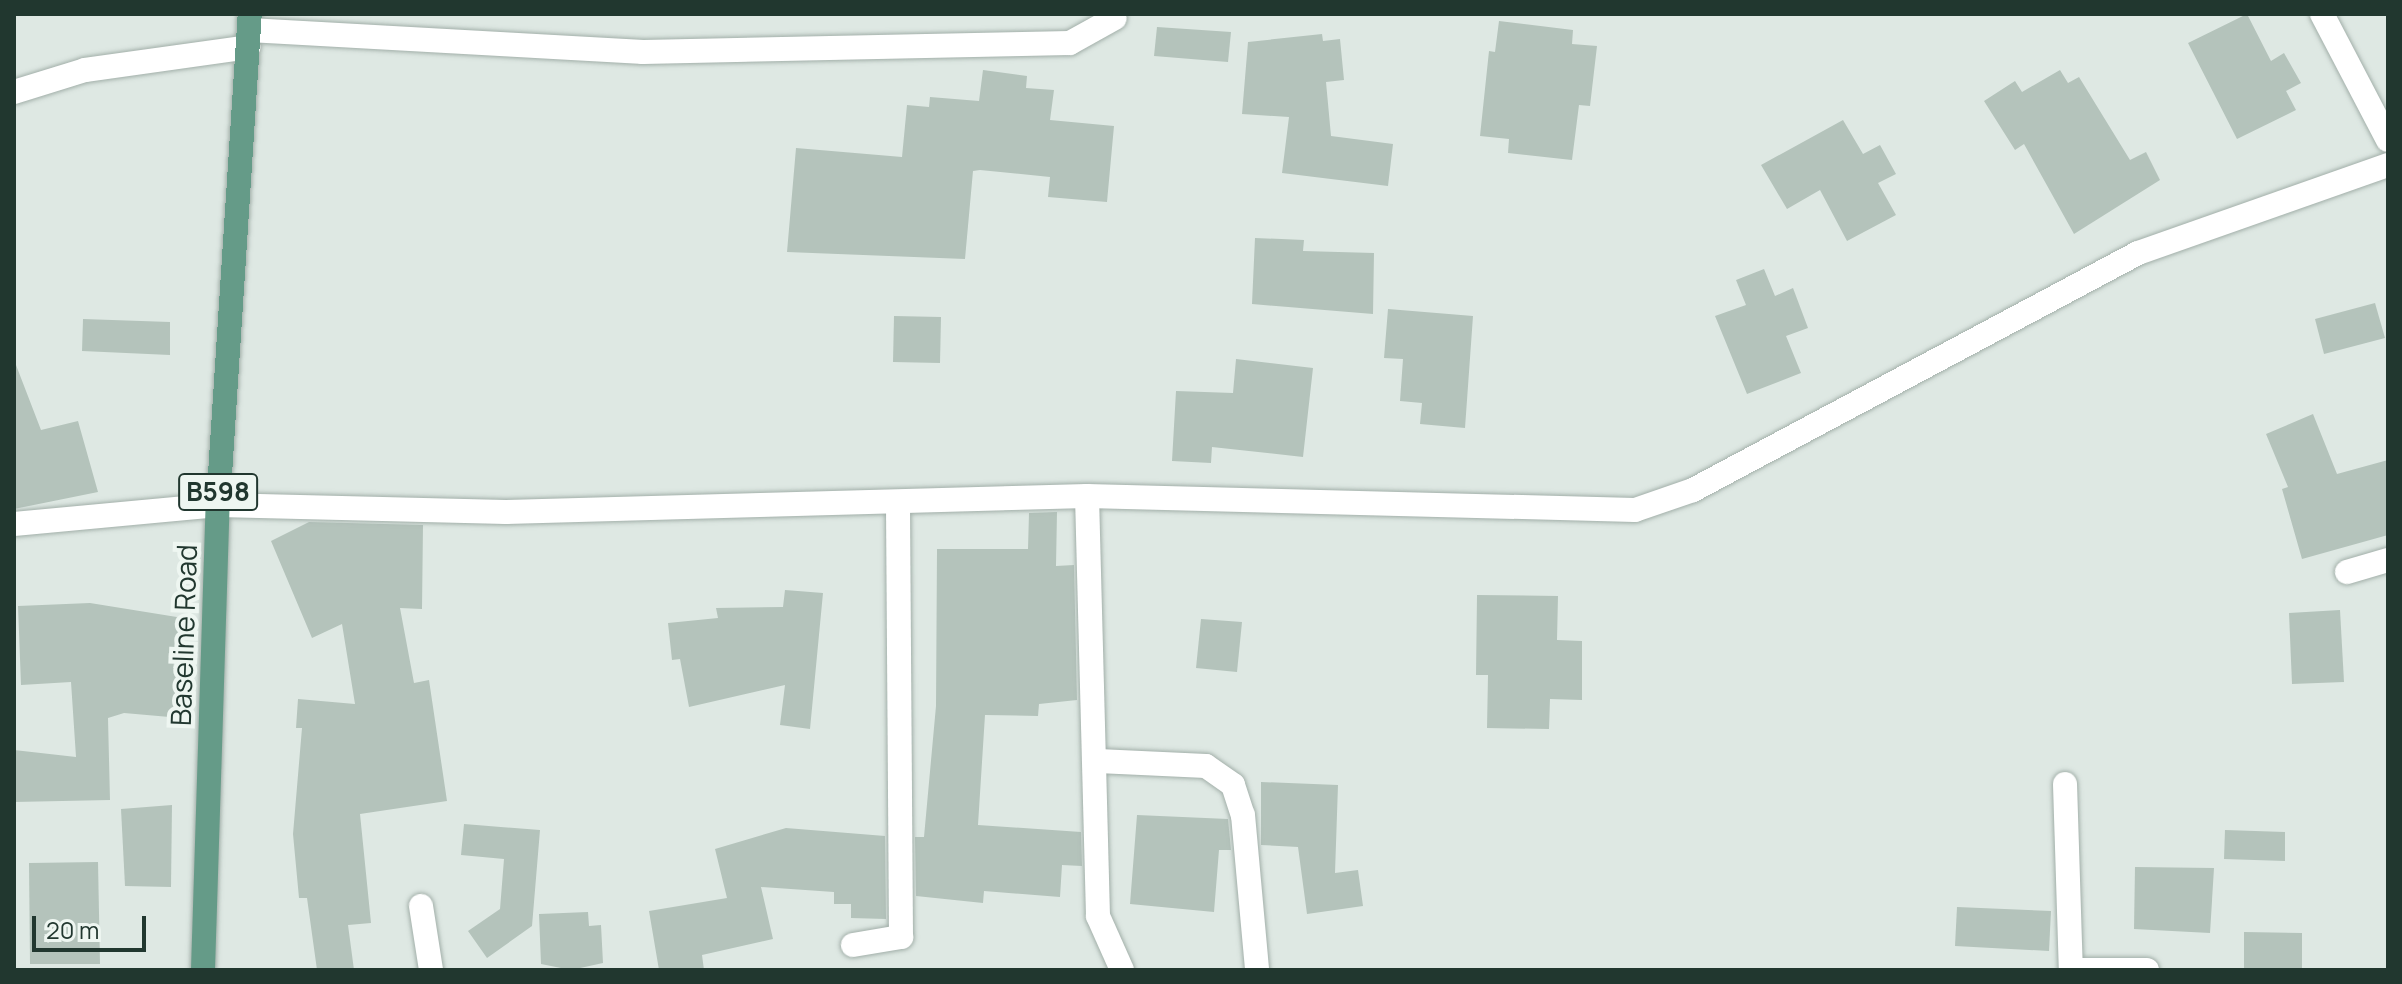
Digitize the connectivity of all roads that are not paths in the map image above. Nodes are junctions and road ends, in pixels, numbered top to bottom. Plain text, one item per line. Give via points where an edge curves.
1 (2322, 14) edge
2 (1115, 18) dead end
3 (249, 30) edge
4 (14, 92) edge
5 (2388, 140) edge
6 (2388, 165) edge
7 (1087, 496) junction
8 (898, 502) junction
9 (218, 505) junction
10 (14, 524) edge
11 (2388, 560) edge
12 (2347, 572) dead end
13 (1098, 761) junction
14 (2065, 784) dead end
15 (421, 906) dead end
16 (853, 945) dead end
17 (203, 970) edge
18 (431, 970) edge
19 (1122, 970) edge
20 (1257, 970) edge
21 (2147, 970) edge

1 - 5 street
2 - 3 street via 1070,43 659,52
3 - 4 street
3 - 9 main road, Baseline Road / B598
6 - 7 street via 2138,253 1693,490 1635,510
7 - 8 street
7 - 13 street
8 - 9 street via 506,512
8 - 16 street via 901,937
9 - 10 street
9 - 17 main road, Baseline Road / B598
11 - 12 street
13 - 19 street via 1098,916
13 - 20 street via 1206,766 1233,785 1243,815
14 - 21 street via 2071,970
15 - 18 street

